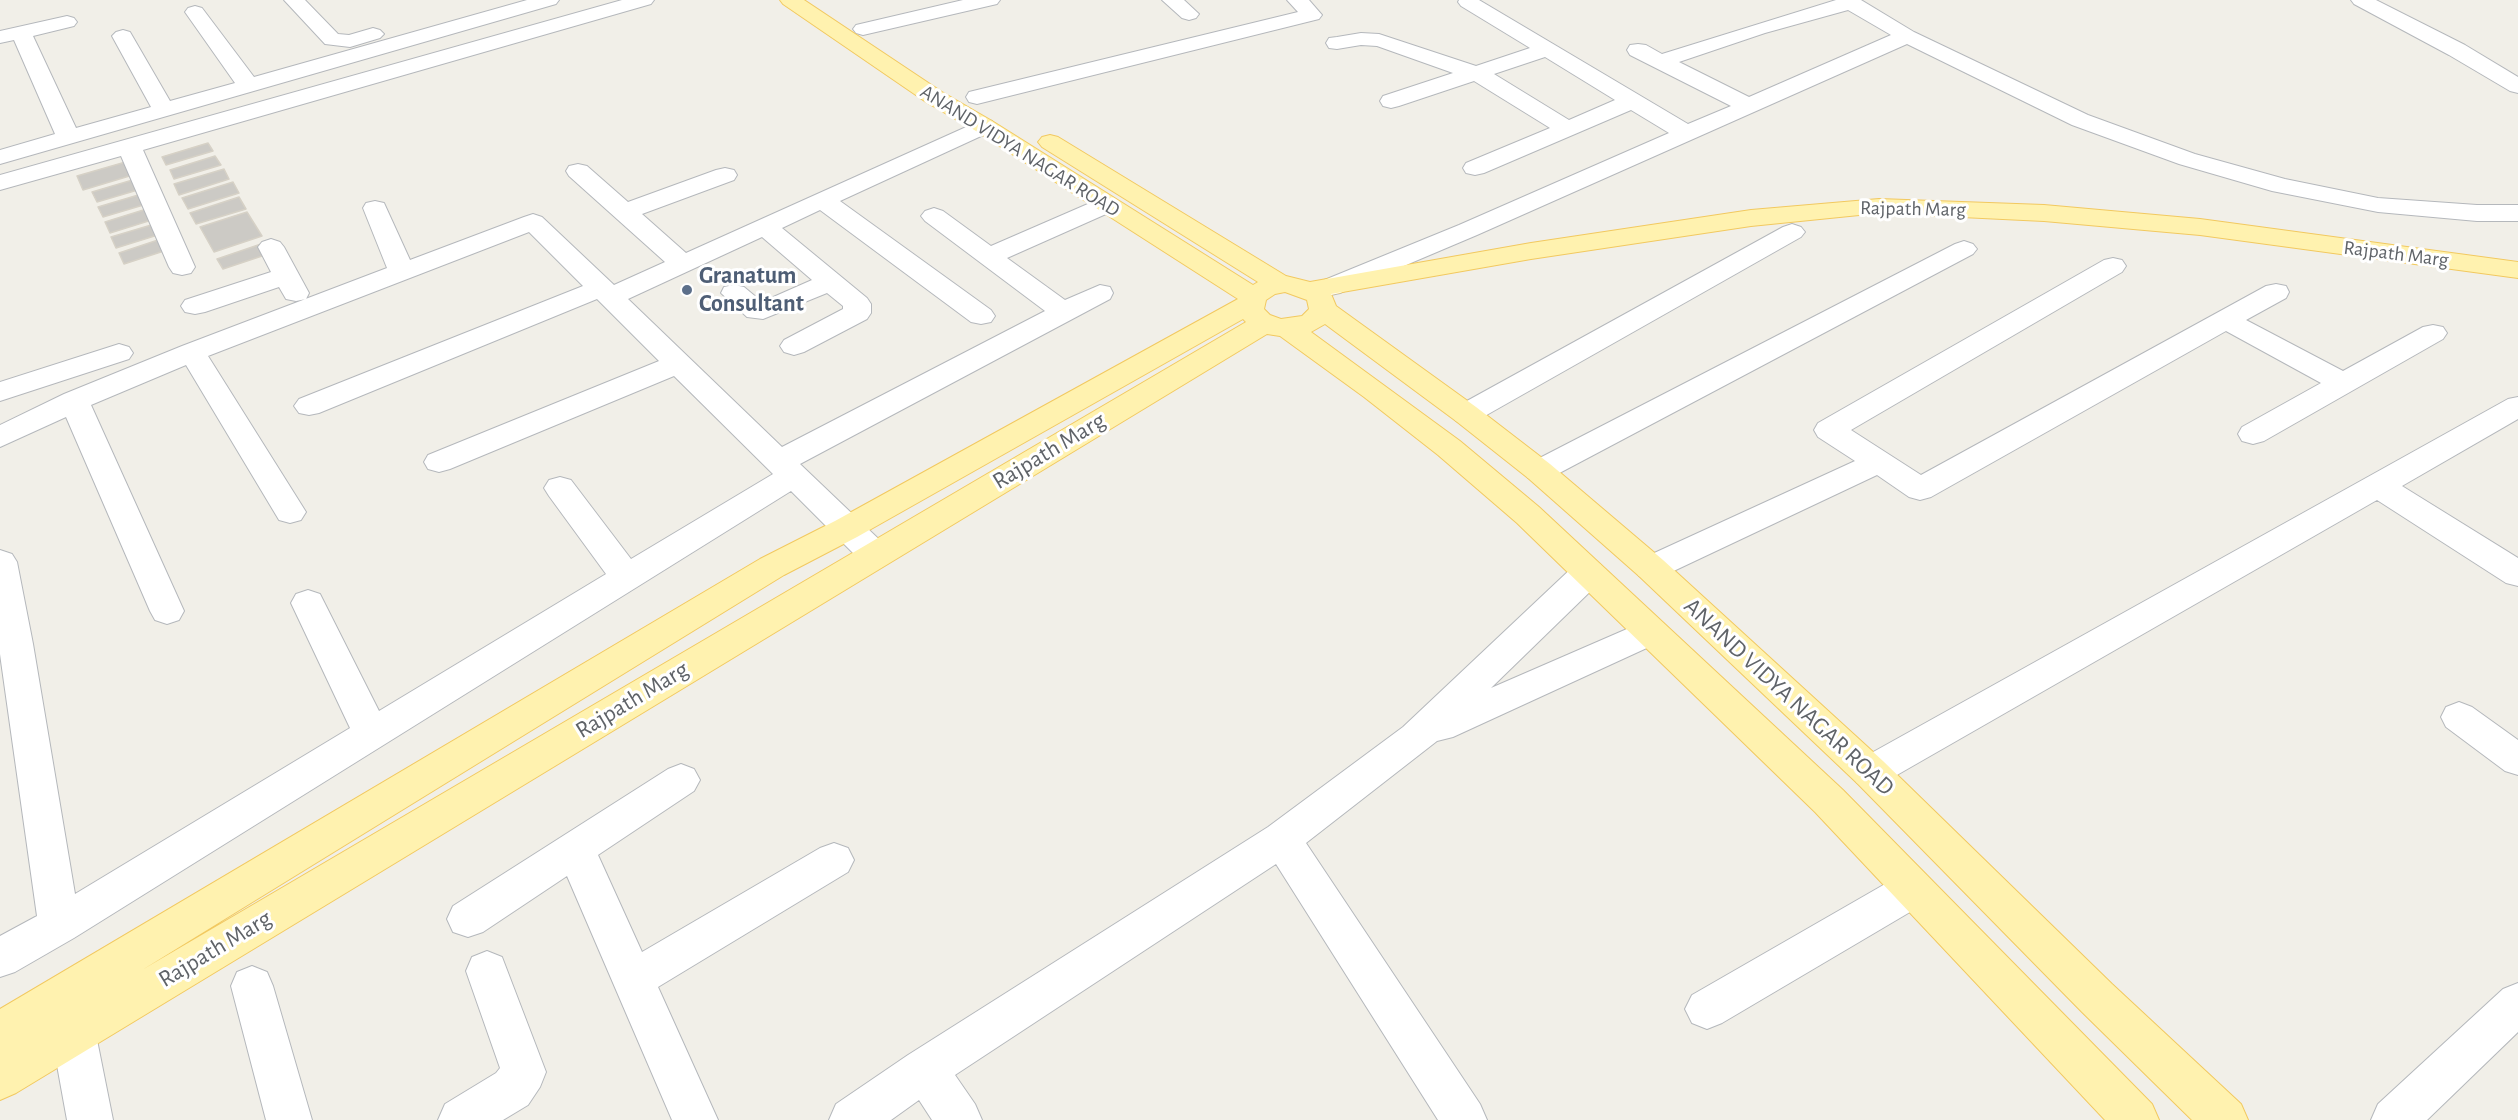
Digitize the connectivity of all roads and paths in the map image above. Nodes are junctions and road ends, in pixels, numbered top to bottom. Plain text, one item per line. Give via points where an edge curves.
1 (294, 0) edge
2 (487, 0) edge
3 (549, 0) edge
4 (790, 0) edge
5 (822, 0) edge
6 (990, 0) edge
7 (1172, 0) edge
8 (1297, 0) edge
9 (2361, 0) edge
10 (630, 2) edge
11 (1468, 2) dead end
12 (1849, 2) edge
13 (195, 12) dead end
14 (1189, 14) dead end
15 (67, 22) dead end
16 (863, 29) junction
17 (11, 35) edge
18 (123, 36) dead end
19 (1907, 36) junction
20 (1337, 43) dead end
21 (1546, 50) junction
22 (1638, 50) dead end
23 (1661, 61) junction
24 (1477, 73) junction
25 (249, 86) junction
26 (2518, 86) edge
27 (977, 97) junction
28 (1390, 101) dead end
29 (1632, 101) junction
30 (1749, 106) junction
31 (164, 110) junction
32 (984, 126) junction
33 (1568, 129) junction
34 (1687, 134) junction
35 (69, 138) junction
36 (129, 146) junction
37 (0, 157) edge
38 (1475, 168) dead end
39 (578, 171) dead end
40 (725, 175) dead end
41 (0, 183) edge
42 (822, 200) junction
43 (1106, 205) junction
44 (375, 208) dead end
45 (625, 212) junction
46 (2518, 213) edge
47 (934, 216) dead end
48 (764, 226) junction
49 (1792, 232) junction
50 (271, 247) dead end
51 (1964, 249) dead end
52 (989, 256) junction
53 (683, 264) junction
54 (2113, 266) dead end
55 (182, 267) dead end
56 (2518, 270) edge
57 (402, 272) junction
58 (286, 276) junction
59 (830, 282) junction
60 (2518, 284) edge
61 (1281, 285) junction
62 (2276, 292) dead end
63 (606, 293) junction
64 (734, 293) dead end
65 (1100, 293) dead end
66 (1322, 298) junction
67 (195, 306) dead end
68 (304, 309) junction
69 (1062, 311) junction
70 (1264, 313) junction
71 (981, 316) dead end
72 (2226, 320) junction
73 (2433, 333) dead end
74 (794, 346) dead end
75 (192, 352) junction
76 (119, 353) dead end
77 (678, 364) junction
78 (2343, 383) junction
79 (0, 392) edge
80 (74, 401) junction
81 (309, 406) dead end
82 (2518, 406) edge
83 (1466, 414) junction
84 (2253, 434) dead end
85 (0, 437) edge
86 (438, 462) dead end
87 (1879, 462) junction
88 (785, 469) junction
89 (1539, 471) junction
90 (2379, 486) junction
91 (560, 488) dead end
92 (290, 512) dead end
93 (846, 529) junction
94 (875, 555) junction
95 (0, 562) edge
96 (2514, 566) edge
97 (1651, 568) junction
98 (1588, 573) junction
99 (627, 577) junction
100 (308, 603) dead end
101 (167, 611) dead end
102 (1650, 632) junction
103 (8, 647) edge
104 (2459, 717) dead end
105 (372, 734) junction
106 (1416, 738) junction
107 (2518, 760) edge
108 (1870, 772) junction
109 (681, 780) dead end
110 (1282, 839) junction
111 (575, 849) junction
112 (834, 860) dead end
113 (1913, 889) junction
114 (468, 919) dead end
115 (60, 925) junction
116 (0, 958) edge
117 (487, 971) dead end
118 (632, 980) junction
119 (252, 986) dead end
120 (2518, 1003) edge
121 (1707, 1009) dead end
122 (70, 1013) junction
123 (0, 1033) edge
124 (924, 1070) junction
125 (0, 1078) edge
126 (90, 1120) edge
127 (289, 1120) edge
128 (460, 1120) edge
129 (695, 1120) edge
130 (852, 1120) edge
131 (959, 1120) edge
132 (1464, 1120) edge
133 (2136, 1120) edge
134 (2225, 1120) edge
135 (2394, 1120) edge

1 - 2 street via 332,40 343,42
3 - 25 street
4 - 32 main road, ANAND VIDYA NAGAR ROAD
5 - 16 main road, ANAND VIDYA NAGAR ROAD
6 - 16 street
7 - 14 street
8 - 27 street via 1312,15
9 - 26 street
10 - 36 street
11 - 21 street
12 - 19 street
12 - 23 street
13 - 25 street
15 - 17 street
16 - 27 main road, ANAND VIDYA NAGAR ROAD
17 - 35 street
18 - 31 street
19 - 30 street
19 - 46 street via 2080,120 2187,159 2281,186 2378,205
20 - 24 street via 1379,40
21 - 24 street
21 - 29 street
22 - 23 street
23 - 30 street
24 - 28 street
24 - 33 street
25 - 31 street
27 - 61 main road, ANAND VIDYA NAGAR ROAD
29 - 33 street
29 - 34 street
30 - 34 street
31 - 35 street
32 - 42 street
32 - 43 main road, ANAND VIDYA NAGAR ROAD
33 - 38 street
34 - 66 street
35 - 37 street
36 - 41 street
36 - 55 street
39 - 45 street
40 - 45 street
42 - 48 street
42 - 71 street
43 - 52 street
43 - 70 main road, ANAND VIDYA NAGAR ROAD
44 - 57 street
45 - 53 street
47 - 52 street
48 - 53 street
48 - 59 street
49 - 60 main road, Rajpath Marg via 1899,225 2067,230
49 - 66 main road, Rajpath Marg
49 - 83 street
50 - 58 street
51 - 89 street
52 - 69 street
53 - 63 street
54 - 87 street via 1829,429
56 - 66 main road, Rajpath Marg via 2200,226 2044,213 1879,206 1751,218 1531,250
57 - 63 street via 533,222
57 - 68 street
58 - 67 street
58 - 68 street
59 - 64 street via 757,312
59 - 74 street via 857,304 856,313
61 - 66 main road via 1299,286
61 - 70 main road via 1266,288
62 - 72 street
63 - 77 street
63 - 81 street
65 - 69 street
66 - 70 main road via 1312,322 1299,327
66 - 83 main road, ANAND VIDYA NAGAR ROAD
68 - 75 street
69 - 88 street
70 - 93 main road, Rajpath Marg
70 - 94 main road, Rajpath Marg
70 - 98 main road, ANAND VIDYA NAGAR ROAD via 1449,448
72 - 78 street
72 - 87 street via 1920,489
73 - 78 street
75 - 80 street
75 - 92 street
76 - 79 street
77 - 86 street
77 - 88 street
78 - 84 street
80 - 85 street
80 - 101 street
82 - 90 street
83 - 89 main road, ANAND VIDYA NAGAR ROAD
87 - 97 street
88 - 93 street
88 - 99 street
89 - 97 main road, ANAND VIDYA NAGAR ROAD
90 - 96 street
90 - 108 street
91 - 99 street
93 - 94 street
93 - 122 main road, Rajpath Marg via 772,567
94 - 122 main road, Rajpath Marg
95 - 103 street
97 - 108 main road, ANAND VIDYA NAGAR ROAD
98 - 102 main road, ANAND VIDYA NAGAR ROAD
98 - 106 street
99 - 105 street
100 - 105 street
102 - 106 street
102 - 113 main road, ANAND VIDYA NAGAR ROAD via 1829,801
103 - 115 street
104 - 107 street
105 - 115 street
106 - 110 street
108 - 134 main road, ANAND VIDYA NAGAR ROAD
109 - 111 street
110 - 124 street
110 - 132 street
111 - 114 street
111 - 118 street
112 - 118 street
113 - 121 street
113 - 133 main road, ANAND VIDYA NAGAR ROAD
115 - 116 street
117 - 128 street via 524,1072 512,1089
118 - 129 street
119 - 127 street
120 - 135 street
122 - 123 main road, Rajpath Marg
122 - 125 main road, Rajpath Marg
122 - 126 street
124 - 130 street
124 - 131 street

